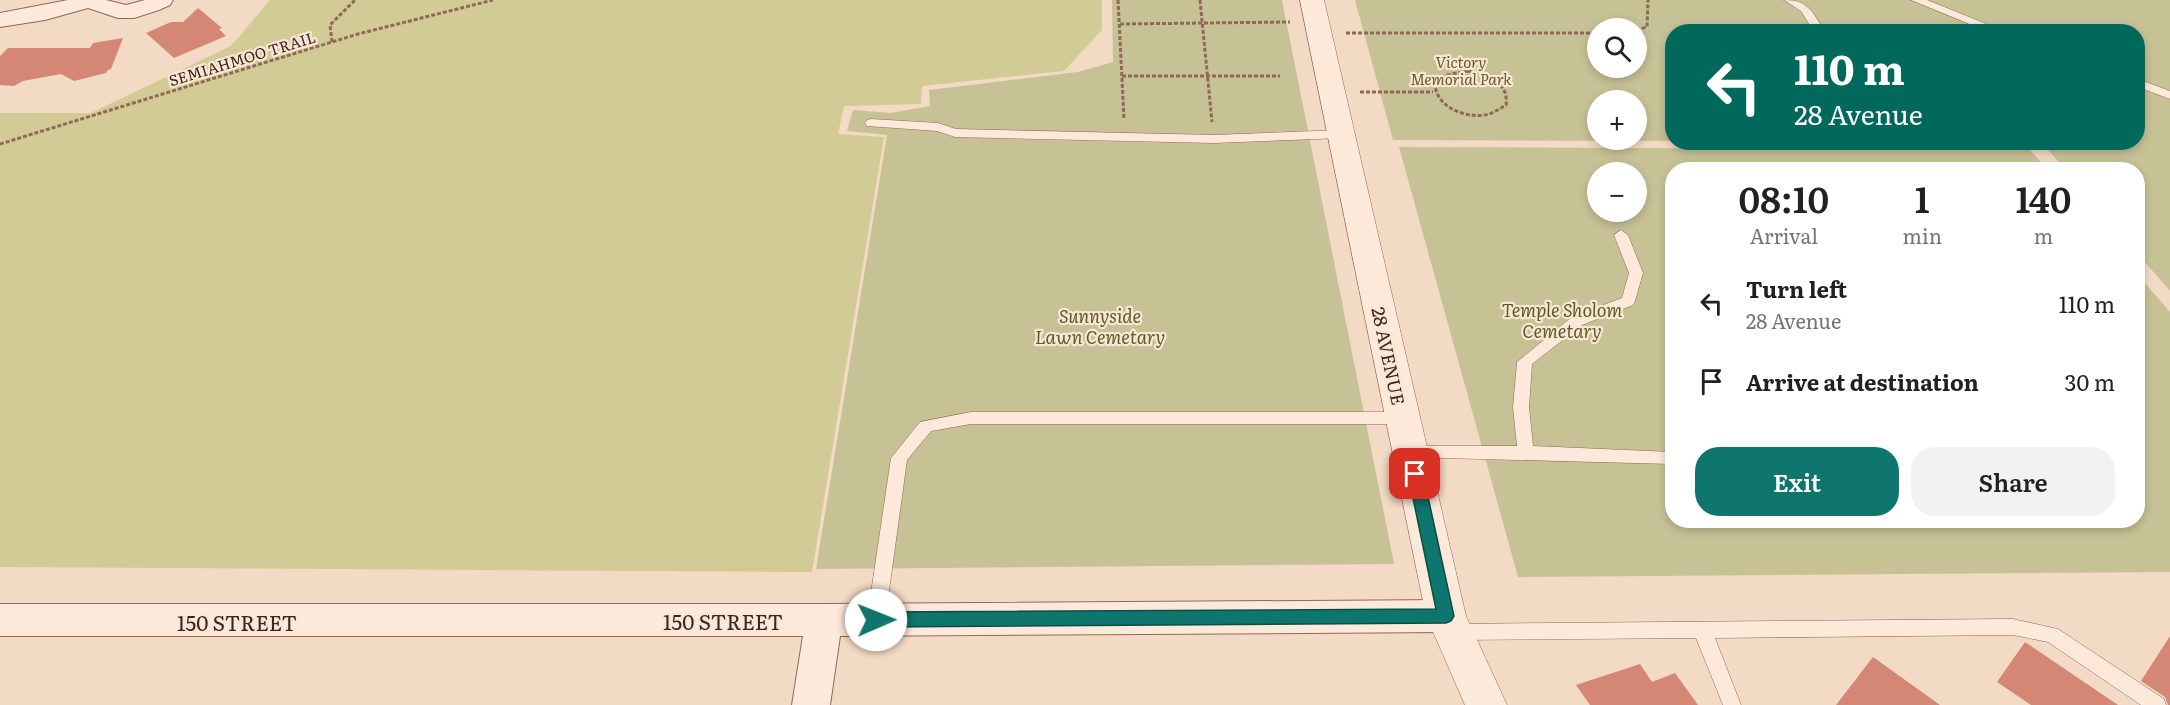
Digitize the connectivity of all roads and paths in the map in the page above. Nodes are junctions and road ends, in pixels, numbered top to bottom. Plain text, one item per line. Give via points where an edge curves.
1 (162, 0) edge
2 (355, 0) edge
3 (493, 0) edge
4 (1118, 0) edge
5 (1200, 0) edge
6 (1648, 0) edge
7 (1790, 0) edge
8 (1917, 0) edge
9 (92, 1) edge
10 (1303, 11) edge
11 (0, 20) edge
12 (1120, 24) junction
13 (1203, 24) junction
14 (1815, 24) edge
15 (1980, 24) edge
16 (1647, 27) edge
17 (1336, 33) dead end
18 (1587, 33) edge
19 (332, 42) junction
20 (1122, 76) junction
21 (1208, 76) junction
22 (1280, 76) dead end
23 (2145, 86) edge
24 (1351, 92) dead end
25 (1434, 92) junction
26 (2170, 95) edge
27 (871, 123) dead end
28 (1342, 134) junction
29 (1125, 138) junction
30 (1214, 140) junction
31 (0, 144) edge
32 (1621, 235) dead end
33 (1402, 418) junction
34 (1411, 452) junction
35 (1526, 452) junction
36 (1665, 458) edge
37 (0, 620) edge
38 (824, 620) junction
39 (876, 620) junction
40 (1450, 624) junction
41 (1702, 629) junction
42 (811, 705) edge
43 (1486, 705) edge
44 (1732, 705) edge
45 (2157, 705) edge

1 - 9 street via 141,11 114,12
2 - 19 path via 330,25
3 - 19 path, SEMIAHMOO TRAIL
4 - 12 path
5 - 13 path
6 - 16 path
7 - 14 lane via 1805,9
8 - 15 lane
9 - 11 street
10 - 13 path
10 - 28 street, 28 AVENUE
12 - 13 path
12 - 20 path
13 - 21 path
17 - 18 path
19 - 31 path, SEMIAHMOO TRAIL
20 - 21 path
20 - 29 path
21 - 22 path
21 - 30 path
23 - 26 lane
24 - 25 path
25 - 25 path via 1445,106 1479,115 1500,110 1508,98 1500,84 1468,71 1445,74 1433,85
27 - 29 lane via 955,133
28 - 30 lane
28 - 33 street, 28 AVENUE
29 - 30 lane
32 - 35 lane via 1636,273 1628,301 1577,321 1525,362 1521,407
33 - 34 street, 28 AVENUE
33 - 39 lane via 971,418 926,426 899,458
34 - 35 lane
34 - 40 street, 28 AVENUE
35 - 36 lane
37 - 38 street, 150 STREET
38 - 39 street, 150 STREET
38 - 42 street
39 - 40 street, 150 STREET
40 - 41 lane
40 - 43 street, 28 AVENUE
41 - 44 lane
41 - 45 lane via 2013,627 2052,635

